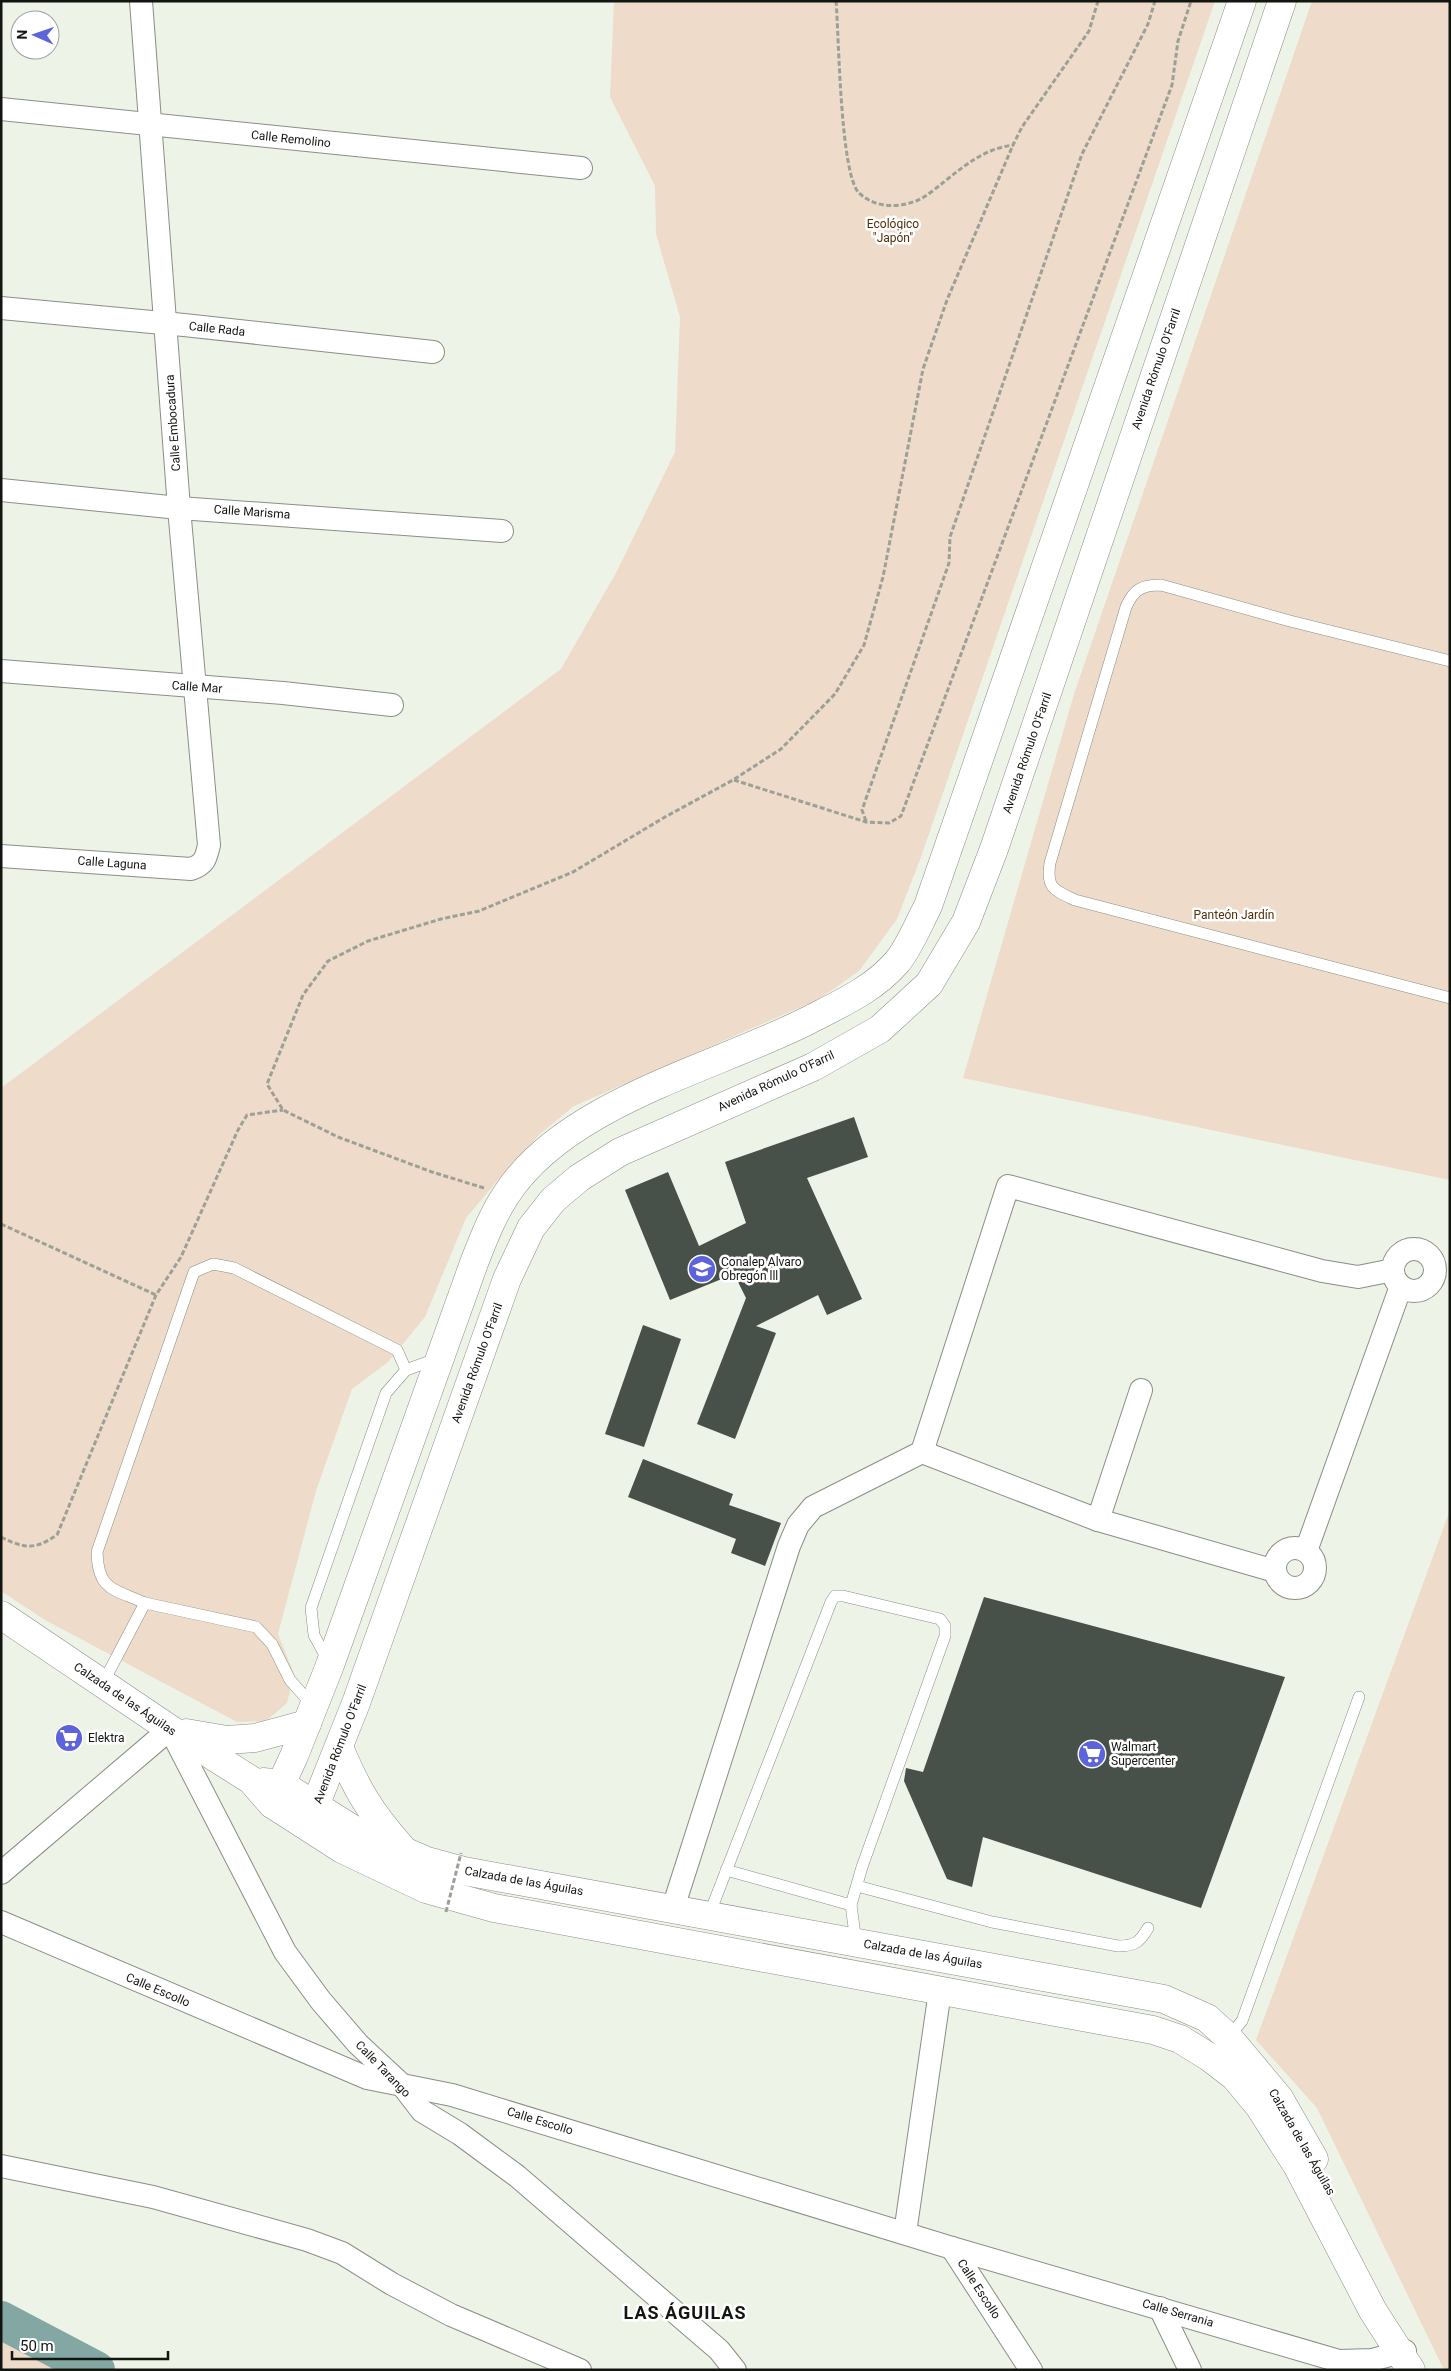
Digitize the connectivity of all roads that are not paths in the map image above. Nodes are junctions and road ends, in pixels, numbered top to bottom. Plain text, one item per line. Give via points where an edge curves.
1 (141, 1) edge
2 (1242, 1) edge
3 (1282, 1) edge
4 (1, 109) edge
5 (152, 125) junction
6 (581, 168) dead end
7 (1, 308) edge
8 (166, 324) junction
9 (433, 352) dead end
10 (1, 490) edge
11 (179, 508) junction
12 (502, 531) dead end
13 (1450, 661) edge
14 (1, 671) edge
15 (195, 687) junction
16 (392, 705) dead end
17 (209, 845) joint
18 (1, 856) edge
19 (1450, 998) edge
20 (440, 1358) junction
21 (406, 1370) junction
22 (1141, 1390) dead end
23 (922, 1452) junction
24 (1098, 1520) junction
25 (1306, 1551) junction
26 (1275, 1571) junction
27 (145, 1603) junction
28 (1, 1615) edge
29 (330, 1665) junction
30 (103, 1684) junction
31 (1359, 1697) dead end
32 (356, 1703) junction
33 (314, 1707) junction
34 (170, 1729) junction
35 (340, 1747) junction
36 (277, 1794) junction
37 (312, 1815) junction
38 (405, 1852) junction
39 (726, 1870) junction
40 (1, 1874) edge
41 (857, 1886) junction
42 (852, 1906) junction
43 (673, 1908) junction
44 (709, 1915) junction
45 (1, 1922) edge
46 (1148, 1928) dead end
47 (856, 1942) junction
48 (940, 1991) junction
49 (1219, 2047) junction
50 (402, 2085) junction
51 (1, 2166) edge
52 (904, 2233) junction
53 (952, 2248) junction
54 (1160, 2308) junction
55 (1406, 2360) edge
56 (580, 2370) edge
57 (735, 2370) edge
58 (1031, 2370) edge
59 (1190, 2370) edge

1 - 5 street, Calle Embocadura
2 - 20 main road via 928,906 897,962 860,994 796,1026 604,1110 557,1140 521,1174 505,1195 487,1229
3 - 32 main road, Avenida Rómulo O'Farril via 966,922 930,984 880,1029 814,1067 620,1152 579,1178 553,1200 532,1228 507,1280
4 - 5 street, Calle Remolino
5 - 6 street, Calle Remolino
5 - 8 street, Calle Embocadura
7 - 8 street, Calle Rada
8 - 9 street, Calle Rada
8 - 11 street, Calle Embocadura
10 - 11 street, Calle Marisma
11 - 12 street, Calle Marisma
11 - 15 street, Calle Embocadura
13 - 19 lane via 1290,621 1161,584 1137,589 1126,607 1048,877 1050,885 1057,891 1075,900
14 - 15 street, Calle Mar
15 - 16 street, Calle Mar
15 - 17 street, Calle Embocadura
17 - 18 street, Calle Laguna via 206,859 192,869
20 - 21 lane
20 - 29 main road
21 - 27 lane via 398,1350 234,1268 212,1264 194,1272 97,1552 98,1571 106,1586
21 - 29 lane via 386,1393 311,1608 314,1635
22 - 24 street
23 - 24 street
23 - 25 street via 1008,1186 1322,1271 1358,1278 1397,1278
23 - 43 street via 813,1507 798,1525
24 - 26 street
25 - 26 street via 1295,1548 1284,1551 1277,1560
25 - 26 street via 1314,1560 1315,1571 1310,1582 1301,1588 1290,1588 1280,1582
27 - 30 lane
27 - 33 lane via 256,1627 272,1644 290,1680
28 - 30 main road, Calzada de las Águilas
29 - 33 main road
30 - 34 main road, Calzada de las Águilas
31 - 49 lane via 1242,2021
32 - 33 main road
32 - 35 main road, Avenida Rómulo O'Farril
33 - 34 main road via 255,1738 227,1740
33 - 36 main road
34 - 36 main road, Calzada de las Águilas
34 - 40 street
34 - 50 street, Calle Tarango via 285,1952 358,2044
35 - 37 main road, Avenida Rómulo O'Farril
35 - 38 main road via 361,1796
36 - 37 main road, Calzada de las Águilas
37 - 38 main road, Calzada de las Águilas
37 - 48 main road, Calzada de las Águilas via 342,1849 426,1889 494,1908
38 - 43 main road, Calzada de las Águilas via 464,1871
39 - 41 lane via 831,1602 835,1596 843,1596 940,1619 945,1626 945,1636
39 - 42 lane
39 - 44 lane
41 - 42 lane
41 - 46 lane via 992,1922 1118,1946 1131,1946 1141,1941
42 - 47 lane
43 - 44 main road, Calzada de las Águilas
44 - 47 main road, Calzada de las Águilas
45 - 50 street, Calle Escollo via 321,2060 367,2078
47 - 49 main road, Calzada de las Águilas via 1164,1999 1207,2018
48 - 49 main road, Calzada de las Águilas via 1153,2030
48 - 52 street
49 - 55 main road, Calzada de las Águilas via 1235,2077 1269,2121 1298,2167 1373,2311
50 - 52 street, Calle Escollo via 452,2094
50 - 57 street, Calle Tarango via 422,2111 517,2176 719,2350
51 - 56 street via 153,2197 307,2240 342,2253 451,2315
52 - 53 street, Calle Escollo
53 - 54 street, Calle Serrania
53 - 58 street, Calle Escollo
54 - 55 street, Calle Serrania via 1339,2361
54 - 59 street

